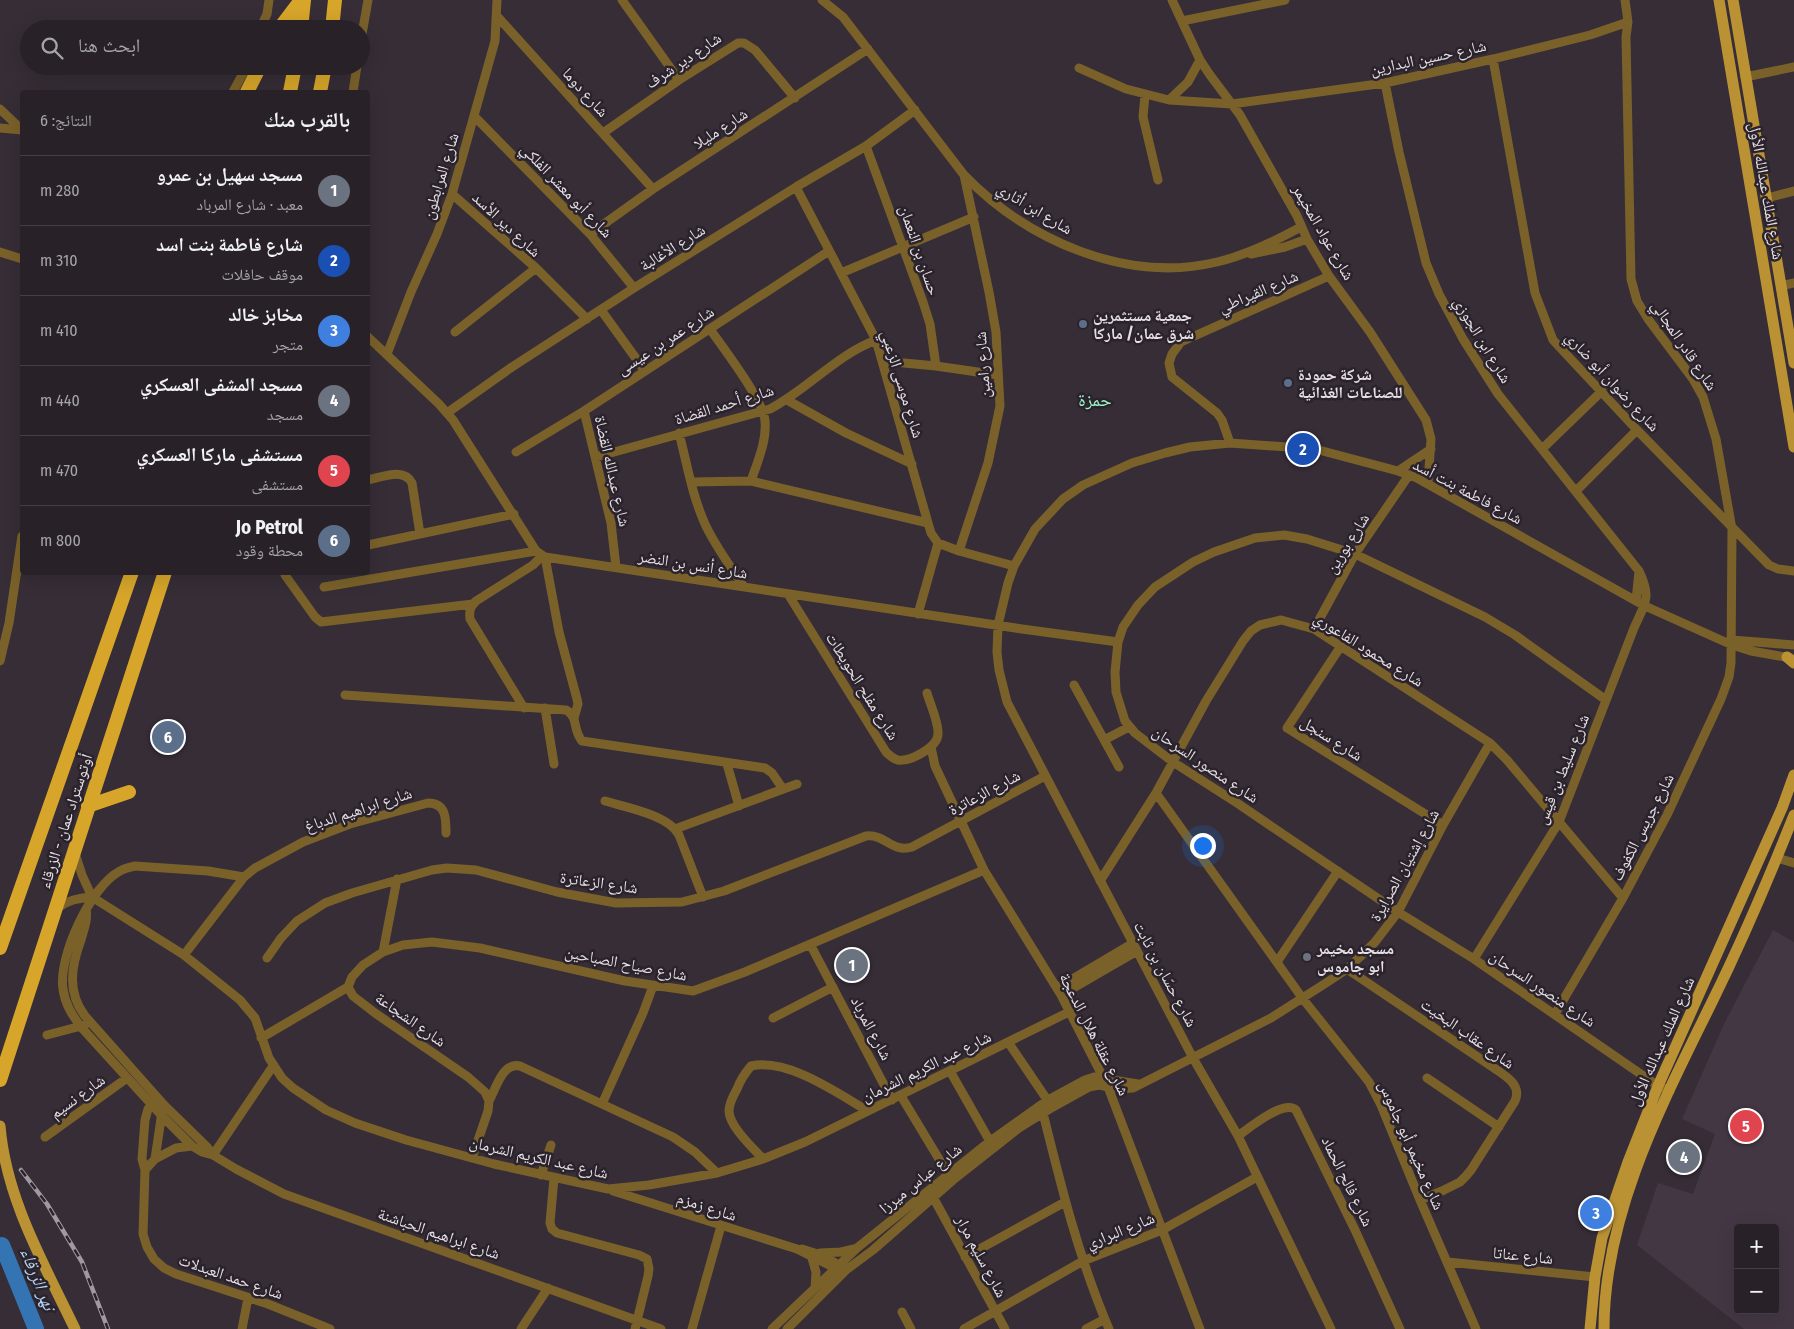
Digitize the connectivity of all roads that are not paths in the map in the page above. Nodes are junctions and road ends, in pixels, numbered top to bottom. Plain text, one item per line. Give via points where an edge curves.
1 (270, 0) edge
2 (302, 0) edge
3 (335, 0) edge
4 (368, 0) edge
5 (497, 0) edge
6 (622, 0) edge
7 (822, 0) edge
8 (1172, 0) edge
9 (1285, 0) edge
10 (1625, 0) edge
11 (1719, 0) edge
12 (1733, 0) edge
13 (496, 16) junction
14 (264, 20) edge
15 (286, 20) edge
16 (301, 20) edge
17 (333, 20) edge
18 (364, 20) edge
19 (1182, 21) junction
20 (1628, 22) junction
21 (868, 50) junction
22 (1493, 59) junction
23 (1200, 60) junction
24 (1079, 68) dead end
25 (1794, 68) edge
26 (242, 75) edge
27 (256, 75) edge
28 (293, 75) edge
29 (323, 75) edge
30 (356, 75) edge
31 (1746, 77) junction
32 (679, 80) junction
33 (1385, 83) junction
34 (234, 90) edge
35 (248, 90) edge
36 (290, 90) edge
37 (320, 90) edge
38 (353, 90) edge
39 (1145, 95) junction
40 (795, 98) junction
41 (1169, 100) junction
42 (1232, 104) junction
43 (0, 109) edge
44 (915, 110) junction
45 (474, 116) junction
46 (0, 128) edge
47 (20, 128) edge
48 (20, 130) edge
49 (603, 133) junction
50 (866, 146) junction
51 (964, 175) junction
52 (1158, 180) dead end
53 (796, 187) junction
54 (653, 189) junction
55 (1794, 191) edge
56 (452, 194) junction
57 (1767, 198) junction
58 (974, 217) junction
59 (1301, 227) junction
60 (590, 234) junction
61 (1307, 239) junction
62 (904, 247) junction
63 (830, 251) junction
64 (0, 252) edge
65 (20, 258) edge
66 (1231, 258) junction
67 (536, 268) junction
68 (841, 273) junction
69 (1329, 276) junction
70 (1794, 283) edge
71 (1781, 286) junction
72 (634, 288) junction
73 (601, 310) junction
74 (587, 319) junction
75 (710, 328) junction
76 (455, 332) dead end
77 (370, 339) edge
78 (876, 340) junction
79 (386, 354) junction
80 (883, 362) junction
81 (1794, 363) edge
82 (936, 366) junction
83 (644, 371) junction
84 (998, 375) junction
85 (1602, 391) junction
86 (787, 400) junction
87 (584, 410) junction
88 (764, 411) junction
89 (448, 413) junction
90 (1637, 430) junction
91 (680, 434) junction
92 (1230, 443) junction
93 (1794, 447) edge
94 (1431, 449) junction
95 (1542, 449) junction
96 (516, 452) dead end
97 (596, 456) junction
98 (912, 464) junction
99 (1398, 471) junction
100 (1409, 475) junction
101 (370, 480) edge
102 (751, 481) junction
103 (691, 482) junction
104 (1428, 483) junction
105 (1576, 491) junction
106 (514, 514) junction
107 (928, 523) junction
108 (1732, 528) junction
109 (420, 534) junction
110 (938, 543) junction
111 (370, 545) edge
112 (20, 549) edge
113 (959, 551) junction
114 (1355, 554) junction
115 (541, 555) junction
116 (1014, 566) junction
117 (616, 567) junction
118 (1639, 571) junction
119 (1794, 571) edge
120 (131, 575) edge
121 (164, 575) edge
122 (284, 575) dead end
123 (324, 587) dead end
124 (744, 587) junction
125 (788, 594) junction
126 (1636, 601) junction
127 (473, 604) junction
128 (1644, 606) junction
129 (918, 614) junction
130 (998, 626) junction
131 (1314, 629) junction
132 (1118, 642) junction
133 (1729, 642) junction
134 (1794, 645) edge
135 (1341, 646) junction
136 (1792, 659) edge
137 (0, 661) edge
138 (1074, 686) dead end
139 (927, 693) dead end
140 (345, 694) dead end
141 (1606, 700) junction
142 (524, 708) junction
143 (545, 708) junction
144 (574, 718) junction
145 (1129, 727) junction
146 (1104, 740) junction
147 (1490, 743) junction
148 (932, 747) junction
149 (918, 755) junction
150 (1172, 762) junction
151 (554, 764) dead end
152 (727, 764) junction
153 (935, 766) junction
154 (1120, 767) dead end
155 (1794, 775) edge
156 (1045, 776) junction
157 (797, 784) dead end
158 (783, 789) junction
159 (129, 792) dead end
160 (1156, 793) junction
161 (604, 801) dead end
162 (88, 806) junction
163 (739, 806) junction
164 (1794, 815) edge
165 (961, 820) junction
166 (1559, 822) junction
167 (1443, 824) junction
168 (675, 828) junction
169 (446, 833) dead end
170 (74, 851) junction
171 (1777, 858) junction
172 (1794, 863) edge
173 (984, 870) junction
174 (1338, 871) junction
175 (244, 877) junction
176 (397, 880) junction
177 (1100, 881) junction
178 (703, 897) junction
179 (93, 898) junction
180 (1623, 898) junction
181 (86, 909) junction
182 (54, 912) junction
183 (1398, 912) junction
184 (810, 944) junction
185 (1135, 947) junction
186 (0, 948) edge
187 (383, 952) junction
188 (184, 955) junction
189 (267, 958) dead end
190 (1474, 959) junction
191 (1277, 962) junction
192 (1347, 969) junction
193 (653, 986) junction
194 (348, 987) junction
195 (833, 987) junction
196 (1059, 991) junction
197 (1303, 999) junction
198 (1069, 1012) junction
199 (1555, 1014) junction
200 (773, 1018) dead end
201 (91, 1022) junction
202 (81, 1026) junction
203 (47, 1035) dead end
204 (262, 1038) junction
205 (1008, 1042) junction
206 (1193, 1058) junction
207 (273, 1066) junction
208 (950, 1071) junction
209 (127, 1078) junction
210 (1104, 1078) junction
211 (1427, 1078) dead end
212 (0, 1080) edge
213 (1138, 1084) junction
214 (1658, 1086) junction
215 (1108, 1087) junction
216 (1670, 1091) junction
217 (156, 1096) junction
218 (897, 1098) junction
219 (489, 1101) junction
220 (150, 1104) junction
221 (602, 1104) junction
222 (1050, 1104) junction
223 (164, 1105) junction
224 (868, 1111) junction
225 (1043, 1113) junction
226 (162, 1116) junction
227 (0, 1126) edge
228 (1499, 1127) junction
229 (1238, 1136) junction
230 (45, 1137) dead end
231 (991, 1144) junction
232 (551, 1145) dead end
233 (192, 1146) junction
234 (213, 1155) junction
235 (472, 1158) junction
236 (155, 1159) junction
237 (763, 1159) junction
238 (145, 1170) junction
239 (717, 1173) junction
240 (948, 1174) junction
241 (541, 1175) junction
242 (554, 1178) junction
243 (1257, 1178) junction
244 (608, 1189) junction
245 (933, 1197) junction
246 (1420, 1200) junction
247 (1065, 1202) junction
248 (721, 1226) junction
249 (1162, 1230) junction
250 (857, 1248) junction
251 (814, 1255) junction
252 (965, 1258) junction
253 (1083, 1260) junction
254 (1448, 1262) junction
255 (841, 1269) junction
256 (1595, 1277) junction
257 (548, 1288) junction
258 (815, 1288) junction
259 (248, 1298) junction
260 (902, 1312) dead end
261 (995, 1312) junction
262 (1104, 1319) junction
263 (637, 1325) edge
264 (789, 1328) edge
265 (75, 1329) edge
266 (242, 1329) edge
267 (330, 1329) edge
268 (521, 1329) edge
269 (661, 1329) edge
270 (692, 1329) edge
271 (772, 1329) edge
272 (910, 1329) edge
273 (964, 1329) edge
274 (1005, 1329) edge
275 (1086, 1329) edge
276 (1109, 1329) edge
277 (1200, 1329) edge
278 (1332, 1329) edge
279 (1400, 1329) edge
280 (1476, 1329) edge
281 (1590, 1329) edge
282 (1604, 1329) edge

1 - 14 street
2 - 15 highway
2 - 16 highway
3 - 17 highway
4 - 18 street
5 - 13 street, شارع المرابطون
6 - 32 street
7 - 21 street, شارع ابن أثاري via 843,18
8 - 19 street, شارع عواد المخيمر
9 - 19 street
10 - 20 street, شارع قادر المجالي
11 - 93 main road, شارع الملك عبدالله الأول
12 - 31 main road, شارع الملك عبدالله الأول
13 - 45 street, شارع المرابطون via 495,40
13 - 49 street, شارع دوما
19 - 23 street, شارع عواد المخيمر
20 - 22 street, شارع حسين البدارين
20 - 108 street, شارع قادر المجالي via 1631,279 1637,301 1703,397 1716,439
21 - 40 street, شارع مليلا
21 - 44 street, شارع ابن أثاري
22 - 33 street, شارع حسين البدارين
22 - 85 street, شارع رضوان أبو ضاري via 1535,294 1553,340
23 - 41 street via 1188,82
23 - 42 street, شارع عواد المخيمر
24 - 39 street, شارع حسين البدارين
25 - 31 street
26 - 34 street
27 - 35 highway
28 - 36 highway
29 - 37 highway
30 - 38 street
31 - 57 main road, شارع الملك عبدالله الأول
32 - 40 street, شارع دير شرف via 733,45 744,43 755,50
32 - 49 street, شارع دير شرف
33 - 42 street, شارع حسين البدارين
33 - 95 street, شارع ابن الجوزي via 1398,152 1426,263 1439,294 1498,394
39 - 41 street, شارع حسين البدارين
39 - 52 street via 1143,117
40 - 54 street, شارع مليلا
41 - 42 street, شارع حسين البدارين
42 - 59 street, شارع عواد المخيمر
43 - 47 street
44 - 50 street, شارع الأغالبة
44 - 51 street, شارع ابن أثاري
45 - 56 street, شارع المرابطون
45 - 60 street, شارع أبو معشر الفلكي
46 - 48 street
49 - 54 street, شارع دوما
50 - 53 street, شارع الأغالبة
50 - 62 street, حسان بن النعمان
51 - 58 street, شارع رامين
51 - 66 street, شارع ابن أثاري via 992,202 1016,218 1057,242 1112,262 1161,268 1190,267
53 - 63 street, شارع موسى الزعبي
53 - 72 street, شارع الأغالبة
54 - 60 street, شارع مليلا
55 - 57 street
56 - 67 street, شارع دير الأسد
56 - 79 street, شارع المرابطون
57 - 71 main road, شارع الملك عبدالله الأول
58 - 62 street
58 - 84 street, شارع رامين via 996,332
59 - 61 street, شارع عواد المخيمر
59 - 66 street, شارع ابن أثاري
60 - 72 street, شارع أبو معشر الفلكي
61 - 66 street, شارع ابن أثاري
61 - 69 street, شارع عواد المخيمر
62 - 68 street
62 - 82 street, حسان بن النعمان via 930,324
63 - 68 street, شارع موسى الزعبي
63 - 75 street, شارع عمر بن عيسى
64 - 65 street
67 - 74 street
67 - 76 street, شارع دير الأسد
68 - 78 street, شارع موسى الزعبي
69 - 92 street, شارع القيراطي via 1188,337 1176,347 1170,363 1172,377 1217,413
69 - 94 street, شارع عواد المخيمر via 1370,332 1426,420
70 - 71 street
71 - 81 main road, شارع الملك عبدالله الأول
72 - 73 street, شارع الأغالبة
73 - 74 street, شارع الأغالبة
73 - 83 street
74 - 89 street, شارع الأغالبة
75 - 83 street, شارع عمر بن عيسى
75 - 88 street
77 - 79 street
78 - 80 street, شارع موسى الزعبي
78 - 86 street, شارع أحمد القضاة via 841,358
79 - 89 street
80 - 82 street
80 - 98 street, شارع موسى الزعبي
82 - 84 street
83 - 87 street, شارع عمر بن عيسى
84 - 113 street, شارع رامين via 1000,406 996,430
85 - 90 street, شارع رضوان أبو ضاري
85 - 95 street
86 - 88 street, شارع أحمد القضاة
86 - 98 street
87 - 96 street, شارع عمر بن عيسى
87 - 97 street, شارع عبدالله القضاة
88 - 91 street, شارع أحمد القضاة
88 - 102 street via 766,428
89 - 106 street
90 - 105 street
90 - 108 street, شارع رضوان أبو ضاري
91 - 97 street, شارع أحمد القضاة
91 - 103 street
92 - 99 street, شارع فاطمة بنت أسد via 1315,448
92 - 116 street, شارع فاطمة بنت أسد via 1165,452 1083,485 1044,518
94 - 99 street
94 - 104 street, شارع عواد المخيمر
95 - 105 street, شارع ابن الجوزي
97 - 117 street, شارع عبدالله القضاة via 613,532
98 - 107 street, شارع موسى الزعبي
99 - 100 street, شارع فاطمة بنت أسد
100 - 104 street, شارع فاطمة بنت أسد
100 - 114 street, شارع بورين
101 - 109 street via 400,474 410,478
102 - 103 street
102 - 107 street
103 - 124 street via 706,527
104 - 126 street, شارع فاطمة بنت أسد
105 - 118 street, شارع ابن الجوزي
106 - 109 street
106 - 115 street
107 - 110 street, شارع موسى الزعبي
108 - 119 street, شارع رضوان أبو ضاري via 1773,568
108 - 133 street, شارع قادر المجالي
109 - 111 street
110 - 113 street
110 - 129 street
112 - 137 street
113 - 116 street
114 - 131 street, شارع بورين
114 - 132 street, شارع منصور السرحان via 1308,538 1284,535 1255,538 1214,552 1165,580 1146,596 1128,618
114 - 141 street, شارع منصور السرحان via 1485,617
115 - 117 street, شارع أنس بن النضر
115 - 123 street, شارع أنس بن النضر
115 - 127 street via 533,566
115 - 144 street via 577,699
116 - 130 street, شارع فاطمة بنت أسد
117 - 124 street, شارع أنس بن النضر
118 - 126 street
118 - 128 street, شارع ابن الجوزي via 1647,593
120 - 186 highway, أوتوستراد عمان - الزرقاء
121 - 162 highway, أوتوستراد عمان - الزرقاء
122 - 127 street via 322,622
124 - 125 street, شارع أنس بن النضر
125 - 129 street, شارع أنس بن النضر
125 - 149 street, شارع مفلح الحويطات via 886,752 902,761
126 - 128 street, شارع فاطمة بنت أسد
127 - 142 street via 470,619
128 - 133 street, شارع فاطمة بنت أسد
128 - 141 street, شارع سليط بن قيس
129 - 130 street, شارع أنس بن النضر
130 - 132 street, شارع أنس بن النضر
130 - 156 street, شارع حسّان بن ثابت via 999,670 1007,702
131 - 135 street, شارع محمود الفاعوري
131 - 150 street, شارع محمود الفاعوري via 1281,620 1260,625 1252,631 1243,640
132 - 145 street, شارع منصور السرحان via 1116,692
133 - 134 street, شارع فاطمة بنت أسد
133 - 136 street, شارع فاطمة بنت أسد via 1751,651
133 - 180 street, شارع جريس الكفوف via 1729,677 1721,699 1667,815
135 - 147 street, شارع محمود الفاعوري
135 - 167 street, شارع سنجل via 1287,728
138 - 146 street
139 - 148 street via 938,735
140 - 142 street
141 - 166 street, شارع سليط بن قيس
142 - 143 street
143 - 144 street via 566,710
143 - 151 street
144 - 152 street via 576,734 588,743
145 - 146 street
145 - 150 street, شارع منصور السرحان
146 - 154 street
147 - 166 street, شارع محمود الفاعوري
147 - 167 street, شارع إشتيان الصرايرة
148 - 149 street, شارع مفلح الحويطات
148 - 153 street, شارع عقلة هلال الدعجة
149 - 153 street
150 - 160 street, شارع محمود الفاعوري
150 - 174 street, شارع منصور السرحان
152 - 158 street via 769,770
152 - 163 street
153 - 165 street, شارع عقلة هلال الدعجة
155 - 214 main road, شارع الملك عبدالله الأول
156 - 165 street, شارع الزعاترة
156 - 177 street, شارع حسّان بن ثابت
157 - 158 street
158 - 163 street
159 - 162 highway
160 - 177 street, شارع محمود الفاعوري
160 - 191 street, شارع مخيمر أبو جاموس
161 - 168 street via 645,813
162 - 170 highway, أوتوستراد عمان - الزرقاء
163 - 168 street
164 - 171 main road, شارع الملك عبدالله الأول
165 - 173 street, شارع عقلة هلال الدعجة
165 - 178 street, شارع الزعاترة via 912,847 895,847 866,836
166 - 180 street, شارع محمود الفاعوري
166 - 190 street, شارع سليط بن قيس
167 - 183 street, شارع إشتيان الصرايرة
168 - 178 street
169 - 175 street, شارع ابراهيم الدباغ via 444,810 428,802 350,824 303,842
170 - 179 street
170 - 182 highway, أوتوستراد عمان - الزرقاء
171 - 172 street
171 - 216 main road, شارع الملك عبدالله الأول
173 - 184 street, شارع صياح الصباحين
173 - 196 street, شارع عقلة هلال الدعجة
174 - 183 street, شارع منصور السرحان
174 - 191 street
175 - 179 street, شارع ابراهيم الحباشنة via 135,866 119,871
175 - 188 street, شارع ابراهيم الدباغ
176 - 178 street, شارع الزعاترة via 432,870 463,868 616,903 682,902
176 - 187 street
176 - 189 street, شارع الزعاترة via 326,903 297,921
177 - 185 street, شارع حسّان بن ثابت
179 - 181 street, شارع ابراهيم الحباشنة
179 - 182 street via 75,899
179 - 188 street, شارع عبد الكريم الشرمان
180 - 199 street, شارع جريس الكفوف
181 - 201 street, شارع ابراهيم الحباشنة via 87,920 74,963 72,985 76,1002
181 - 202 street, شارع ابراهيم الحباشنة via 62,975 66,1003
182 - 212 highway, أوتوستراد عمان - الزرقاء
183 - 190 street, شارع منصور السرحان
183 - 192 street, شارع إشتيان الصرايرة via 1376,942
184 - 193 street, شارع صياح الصباحين via 702,988
184 - 195 street, شارع المرباد
185 - 196 street
185 - 206 street, شارع حسّان بن ثابت
187 - 193 street, شارع صياح الصباحين via 419,943 459,945
187 - 194 street, شارع صياح الصباحين via 363,965
188 - 204 street, شارع عبد الكريم الشرمان via 240,1000 255,1018
190 - 199 street, شارع منصور السرحان
191 - 197 street, شارع مخيمر أبو جاموس
192 - 197 street, شارع إشتيان الصرايرة
192 - 228 street, شارع عقاب البخيت via 1513,1083 1518,1094
193 - 221 street
194 - 204 street
194 - 219 street, شارع الشجاعة via 353,996 375,1013 478,1084
195 - 200 street
195 - 218 street, شارع المرباد
196 - 198 street, شارع عقلة هلال الدعجة
197 - 206 street, شارع إشتيان الصرايرة
197 - 246 street, شارع مخيمر أبو جاموس via 1369,1082
198 - 205 street, شارع عبد الكريم الشرمان
198 - 210 street, شارع عقلة هلال الدعجة
199 - 214 street, شارع منصور السرحان
201 - 202 street
201 - 217 street, شارع ابراهيم الحباشنة
202 - 203 street
202 - 209 street, شارع ابراهيم الحباشنة
204 - 207 street, شارع عبد الكريم الشرمان
205 - 208 street, شارع عبد الكريم الشرمان
205 - 222 street
206 - 213 street, شارع إشتيان الصرايرة
206 - 229 street, شارع حسّان بن ثابت
207 - 234 street
207 - 235 street, شارع عبد الكريم الشرمان via 293,1088 338,1116 406,1140
208 - 218 street, شارع عبد الكريم الشرمان
208 - 231 street
209 - 220 street, شارع ابراهيم الحباشنة
209 - 230 street, شارع نسيم
210 - 213 street
210 - 215 street, شارع عقلة هلال الدعجة
210 - 222 street, شارع عباس ميرزا via 1089,1078
211 - 228 street
213 - 215 street, شارع عباس ميرزا via 1126,1090
214 - 216 street, شارع منصور السرحان
214 - 256 main road, شارع الملك عبدالله الأول via 1611,1210
215 - 222 street, شارع عباس ميرزا via 1089,1087
215 - 249 street, شارع عقلة هلال الدعجة
216 - 282 main road, شارع الملك عبدالله الأول via 1635,1172 1623,1210 1605,1288
217 - 220 street, شارع حمد العبدلات
217 - 223 street, شارع ابراهيم الحباشنة
218 - 224 street, شارع عبد الكريم الشرمان
218 - 240 street, شارع المرباد
219 - 221 street via 504,1072 514,1065
219 - 235 street
220 - 226 street, شارع ابراهيم الحباشنة
220 - 238 street, شارع حمد العبدلات via 142,1155
221 - 239 street via 684,1144
222 - 225 street, شارع عباس ميرزا
222 - 231 street, شارع عباس ميرزا
223 - 226 street
223 - 234 street, شارع ابراهيم الحباشنة
224 - 237 street, شارع عبد الكريم الشرمان
224 - 237 street via 801,1074 774,1065 751,1066 738,1085 729,1111 735,1126
225 - 231 street, شارع عباس ميرزا
225 - 247 street
226 - 233 street, شارع ابراهيم الحباشنة
226 - 236 street
227 - 265 main road via 8,1175 31,1240
228 - 246 street, شارع عقاب البخيت via 1460,1182
229 - 243 street, شارع حسّان بن ثابت
229 - 279 street, شارع فالح الحماد via 1274,1112 1289,1107 1296,1110
231 - 240 street, شارع عباس ميرزا
231 - 245 street, شارع عباس ميرزا
232 - 241 street
233 - 234 street, شارع ابراهيم الحباشنة
233 - 236 street via 168,1150
234 - 257 street, شارع ابراهيم الحباشنة via 260,1182 310,1204
235 - 241 street, شارع عبد الكريم الشرمان
236 - 238 street
237 - 239 street, شارع عبد الكريم الشرمان
238 - 259 street, شارع حمد العبدلات via 143,1234 154,1259 182,1277
239 - 244 street, شارع عبد الكريم الشرمان
240 - 250 street, شارع عباس ميرزا
241 - 242 street, شارع عبد الكريم الشرمان
242 - 244 street, شارع عبد الكريم الشرمان
242 - 263 street via 550,1223 557,1234 640,1255 647,1260 649,1269
243 - 249 street, شارع البراري
243 - 278 street, شارع حسّان بن ثابت
244 - 248 street, شارع زمزم
245 - 252 street, شارع سليم مرار
245 - 255 street, شارع عباس ميرزا via 873,1250
246 - 254 street, شارع مخيمر أبو جاموس
247 - 252 street
247 - 253 street
248 - 251 street, شارع زمزم
248 - 270 street
249 - 253 street, شارع البراري
249 - 277 street, شارع عقلة هلال الدعجة
250 - 251 street
250 - 255 street, شارع عباس ميرزا
251 - 255 street, شارع زمزم
251 - 258 street
252 - 261 street, شارع سليم مرار
253 - 261 street, شارع البراري
253 - 262 street
254 - 256 street, شارع عناتا
254 - 280 street, شارع مخيمر أبو جاموس
255 - 258 street, شارع عباس ميرزا
255 - 264 street, شارع عباس ميرزا
256 - 281 main road, شارع الملك عبدالله الأول
257 - 263 street, شارع ابراهيم الحباشنة
257 - 268 street
258 - 271 street, شارع عباس ميرزا
259 - 266 street
259 - 267 street, شارع حمد العبدلات
260 - 272 street
261 - 273 street, شارع البراري
261 - 274 street, شارع سليم مرار
262 - 275 street
262 - 276 street
263 - 269 street, شارع ابراهيم الحباشنة

